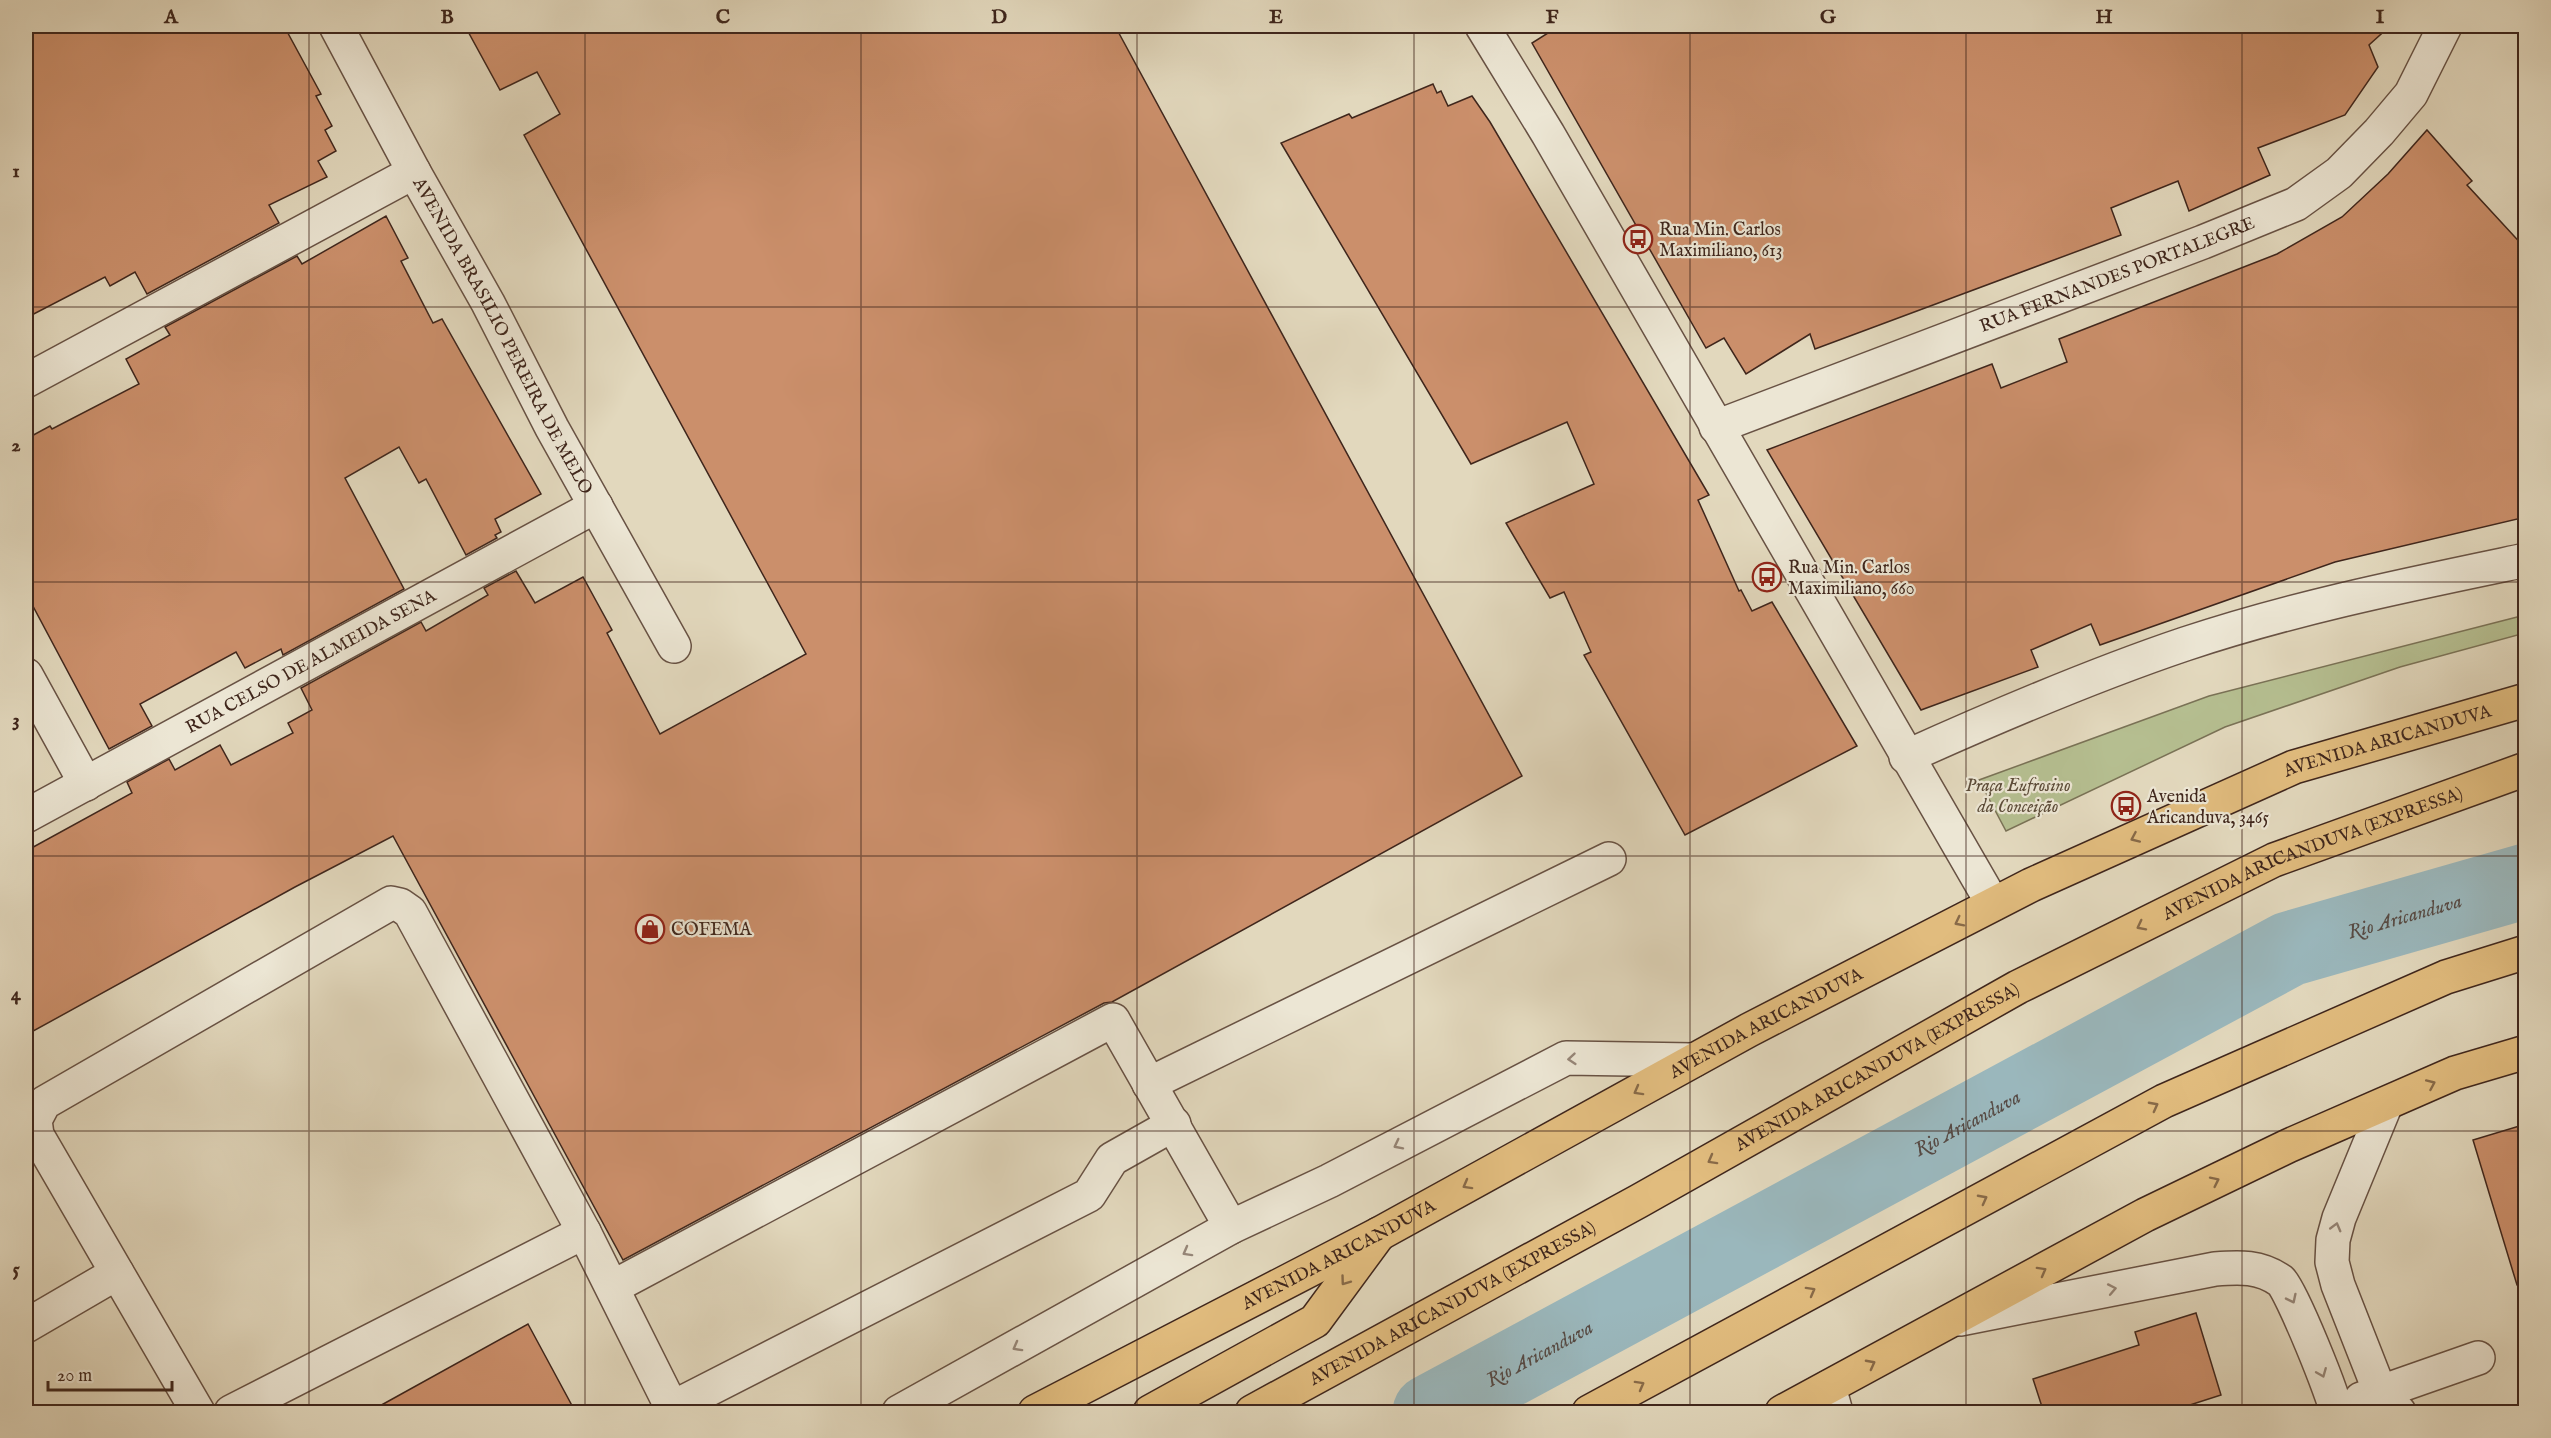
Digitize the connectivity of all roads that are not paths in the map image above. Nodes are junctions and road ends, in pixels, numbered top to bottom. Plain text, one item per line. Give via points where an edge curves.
1 (336, 26) edge
2 (1482, 26) edge
3 (2445, 26) edge
4 (414, 172) junction
5 (26, 381) edge
6 (1716, 427) junction
7 (596, 506) junction
8 (2526, 560) edge
9 (674, 645) dead end
10 (26, 675) edge
11 (2526, 700) edge
12 (1906, 757) junction
13 (2526, 769) edge
14 (86, 783) junction
15 (26, 816) edge
16 (1609, 859) dead end
17 (1993, 904) junction
18 (2526, 952) edge
19 (2526, 966) edge
20 (2446, 977) junction
21 (2526, 1052) edge
22 (1694, 1060) junction
23 (1149, 1083) junction
24 (2386, 1104) junction
25 (1174, 1124) junction
26 (1231, 1227) junction
27 (584, 1232) junction
28 (1379, 1234) junction
29 (117, 1274) junction
30 (613, 1287) junction
31 (1952, 1320) junction
32 (26, 1326) edge
33 (2478, 1358) dead end
34 (1832, 1400) edge
35 (2390, 1402) edge
36 (670, 1410) edge
37 (2331, 1411) edge
38 (198, 1413) edge
39 (231, 1413) edge
40 (899, 1413) edge
41 (1035, 1413) edge
42 (1150, 1413) edge
43 (1252, 1413) edge
44 (1588, 1413) edge
45 (1782, 1413) edge

1 - 4 street, AVENIDA BRASILIO PEREIRA DE MELO
2 - 6 street
3 - 6 street, RUA FERNANDES PORTALEGRE via 2410,94 2379,132 2339,173 2296,204
4 - 5 street
4 - 7 street, AVENIDA BRASILIO PEREIRA DE MELO
6 - 12 street
7 - 9 street, AVENIDA BRASILIO PEREIRA DE MELO
7 - 14 street, RUA CELSO DE ALMEIDA SENA
8 - 12 street via 2355,596 2185,644 2007,712
10 - 14 street
11 -> 17 main road, AVENIDA ARICANDUVA via 2294,767
12 - 17 street
13 -> 43 main road, AVENIDA ARICANDUVA (EXPRESSA) via 2274,860 2028,982
14 - 15 street, RUA CELSO DE ALMEIDA SENA
16 - 23 street
17 -> 22 main road, AVENIDA ARICANDUVA
18 - 20 main road
19 - 20 main road
44 -> 20 main road via 2164,1101
24 -> 21 main road via 2455,1073
22 -> 26 street via 1566,1058 1329,1181
22 -> 28 main road, AVENIDA ARICANDUVA
23 - 25 street
23 - 30 street via 1113,1020
31 -> 24 main road via 2145,1215
35 -> 24 street via 2338,1285 2332,1262 2338,1218
25 - 26 street
25 - 36 street via 1112,1159 1089,1195
26 -> 40 street
27 - 29 street via 410,912 391,903 44,1103 35,1120 37,1135
27 - 30 street
27 - 39 street
28 - 41 main road, AVENIDA ARICANDUVA
28 -> 42 main road via 1315,1321
29 - 32 street
29 - 38 street
30 - 36 street
34 -> 31 main road
31 -> 37 street via 2204,1272 2245,1267 2266,1272 2284,1283 2295,1304
33 - 35 street
34 - 45 main road
35 - 37 street

